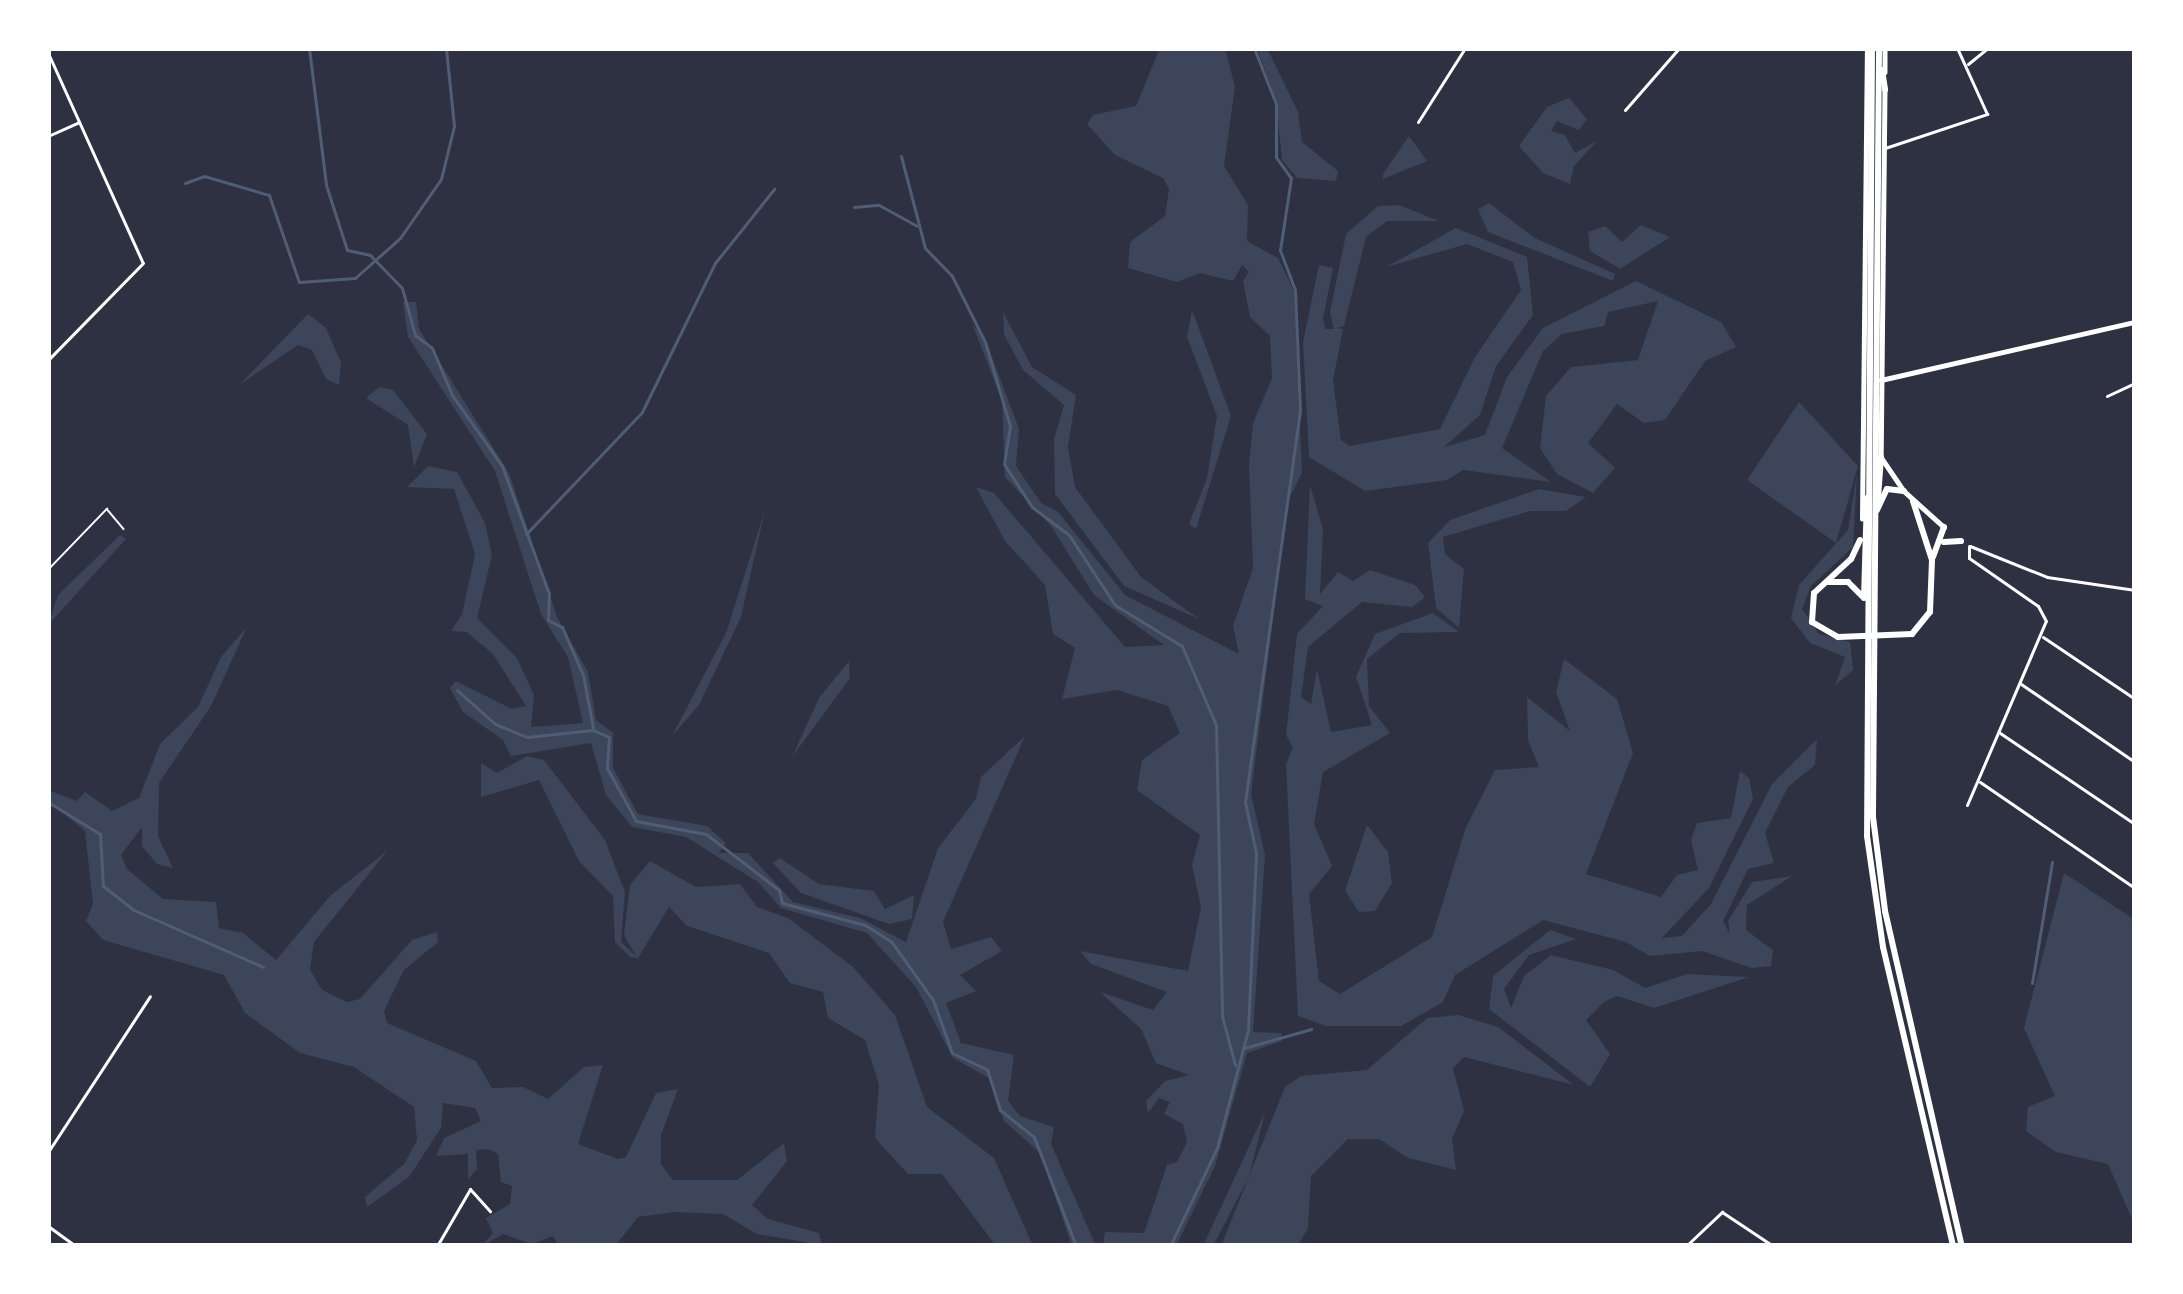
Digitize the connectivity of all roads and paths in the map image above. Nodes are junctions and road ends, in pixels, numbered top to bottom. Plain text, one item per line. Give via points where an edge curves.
1 (1465, 48) edge
2 (1679, 48) edge
3 (1876, 48) edge
4 (1957, 48) edge
5 (1988, 48) edge
6 (48, 53) edge
7 (1966, 65) junction
8 (1885, 90) joint
9 (1625, 110) dead end
10 (80, 121) junction
11 (1418, 122) dead end
12 (48, 136) edge
13 (1883, 148) junction
14 (1873, 286) junction
15 (2135, 322) edge
16 (48, 360) edge
17 (1881, 380) junction
18 (2135, 383) edge
19 (2107, 396) dead end
20 (1881, 457) junction
21 (1869, 487) junction
22 (1904, 491) junction
23 (1913, 501) junction
24 (1862, 519) junction
25 (1874, 520) junction
26 (1944, 527) junction
27 (124, 529) dead end
28 (1929, 536) junction
29 (1860, 539) junction
30 (1941, 543) junction
31 (1965, 543) junction
32 (1932, 560) junction
33 (48, 570) edge
34 (1819, 586) junction
35 (2135, 590) edge
36 (1865, 602) junction
37 (1870, 628) junction
38 (2041, 636) junction
39 (2020, 683) junction
40 (2135, 699) edge
41 (1999, 732) junction
42 (2135, 762) edge
43 (1978, 781) junction
44 (1967, 806) dead end
45 (2135, 824) edge
46 (2135, 888) edge
47 (150, 996) dead end
48 (48, 1152) edge
49 (490, 1211) dead end
50 (48, 1226) edge
51 (76, 1246) edge
52 (436, 1246) edge
53 (1686, 1246) edge
54 (1773, 1246) edge
55 (1957, 1246) edge

1 - 11 street
2 - 9 street
3 - 8 highway
3 - 14 highway
3 - 24 street
4 - 7 street
5 - 7 street
6 - 10 street
7 - 13 street via 1988,115
8 - 13 street
10 - 12 street
10 - 16 street via 143,262
13 - 17 street
14 - 21 highway
14 - 25 highway
15 - 17 street
17 - 20 street
18 - 19 street
20 - 22 street
20 - 25 highway
21 - 24 highway
21 - 37 highway
22 - 23 street
22 - 25 highway via 1886,490
23 - 26 street
23 - 28 highway
24 - 29 highway
25 - 37 highway
26 - 28 highway
26 - 30 highway
26 - 31 street
27 - 33 path via 107,509
28 - 32 highway
29 - 34 highway via 1851,560
29 - 36 highway
30 - 31 highway
30 - 32 highway
31 - 35 street via 2053,578
31 - 38 street via 1969,558 2044,612
32 - 34 highway via 1929,614 1904,637 1823,634 1809,612
34 - 36 highway via 1845,581
36 - 37 highway
37 - 55 highway via 1874,897
38 - 39 street
38 - 40 street
39 - 41 street
39 - 42 street
41 - 43 street
41 - 45 street
43 - 44 street
43 - 46 street
47 - 48 street
49 - 52 street via 467,1191
50 - 51 street
53 - 54 street via 1722,1212

